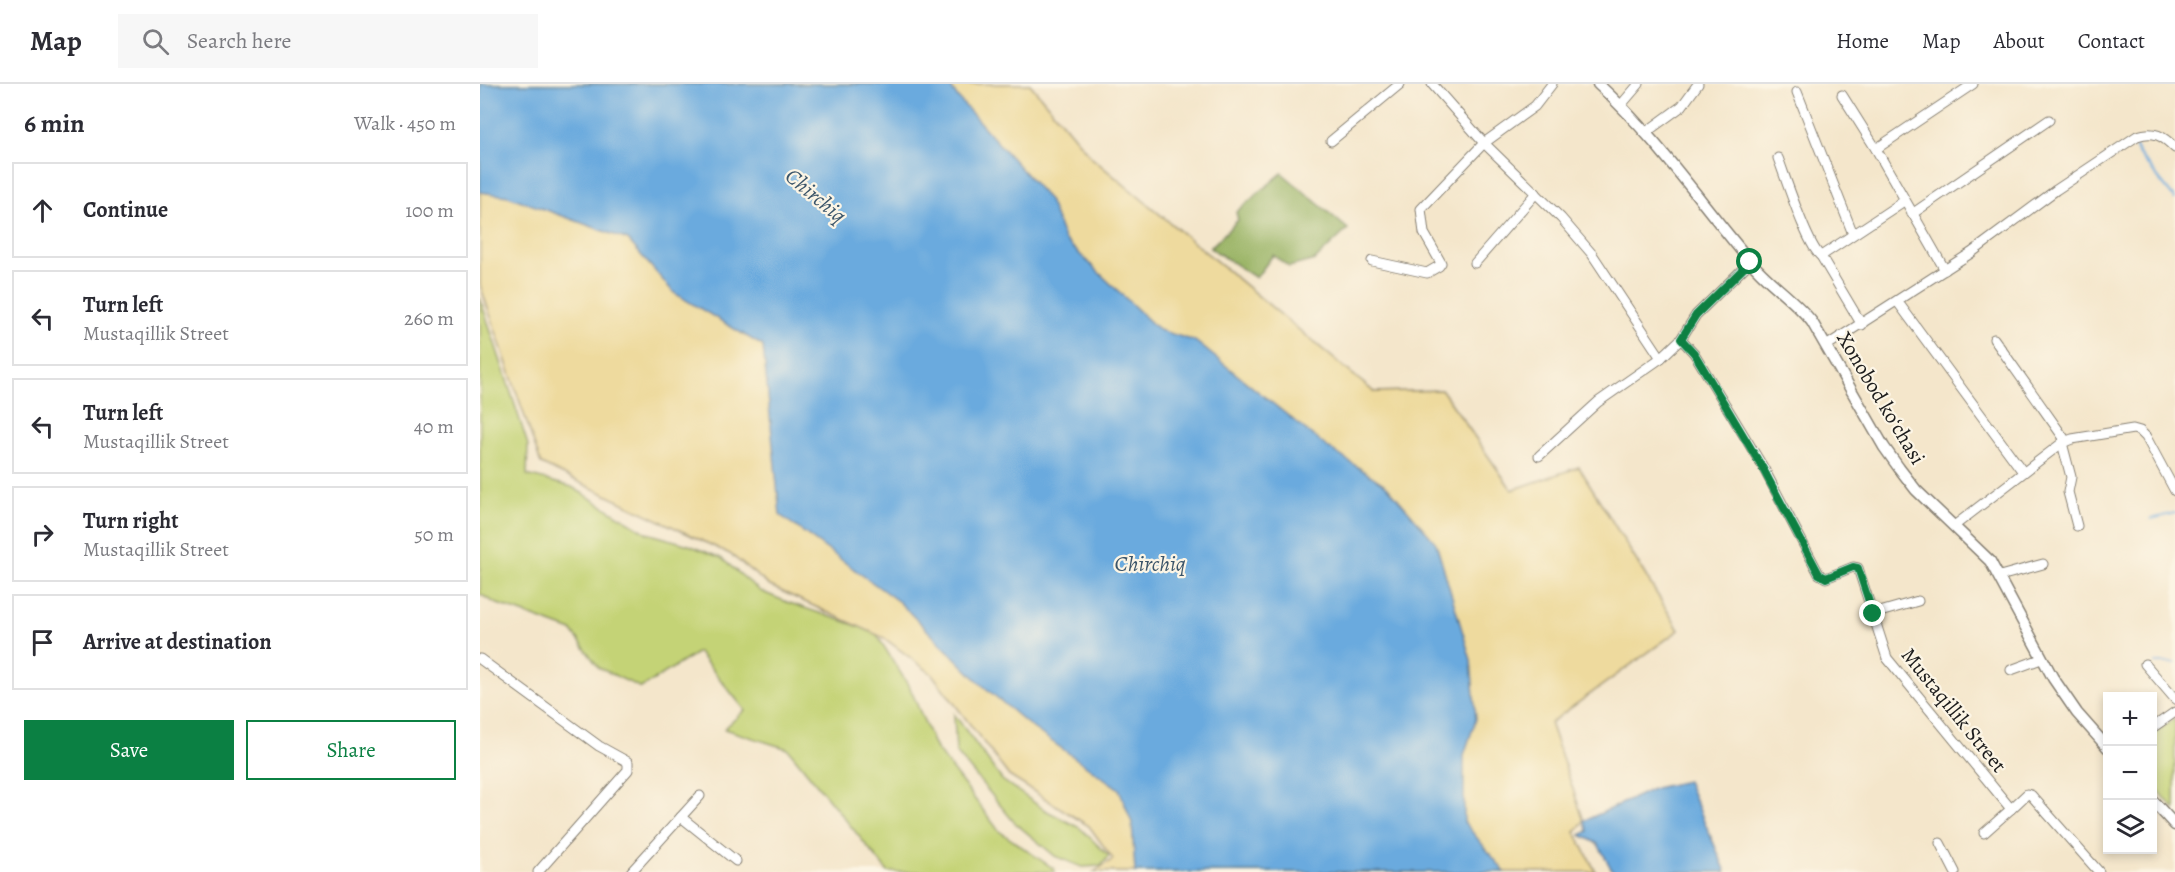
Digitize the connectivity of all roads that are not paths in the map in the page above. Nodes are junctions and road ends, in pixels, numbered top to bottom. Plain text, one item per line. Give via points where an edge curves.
1 (1400, 84) edge
2 (1432, 84) edge
3 (1552, 84) edge
4 (1598, 84) edge
5 (1639, 84) edge
6 (1698, 84) edge
7 (1973, 84) edge
8 (1797, 92) dead end
9 (1842, 95) dead end
10 (1621, 105) junction
11 (2049, 120) dead end
12 (1646, 133) junction
13 (1331, 141) dead end
14 (1484, 143) junction
15 (2175, 148) edge
16 (1876, 149) junction
17 (1778, 158) dead end
18 (1536, 193) junction
19 (1904, 201) junction
20 (1912, 214) junction
21 (1853, 234) junction
22 (1821, 256) junction
23 (1372, 261) dead end
24 (1750, 262) junction
25 (1475, 263) dead end
26 (1945, 270) junction
27 (1896, 302) junction
28 (1862, 325) junction
29 (1681, 339) junction
30 (1994, 339) dead end
31 (1826, 346) junction
32 (1661, 358) junction
33 (2064, 442) junction
34 (1539, 456) dead end
35 (2023, 472) junction
36 (2175, 491) edge
37 (1954, 526) junction
38 (2077, 526) dead end
39 (2043, 564) dead end
40 (2000, 576) junction
41 (1918, 601) dead end
42 (1873, 614) junction
43 (480, 659) edge
44 (2041, 659) junction
45 (2145, 664) dead end
46 (2011, 670) dead end
47 (2175, 699) edge
48 (2175, 712) edge
49 (2157, 725) edge
50 (2106, 746) edge
51 (700, 795) dead end
52 (2157, 805) edge
53 (2011, 808) junction
54 (681, 817) junction
55 (2175, 825) edge
56 (1984, 833) dead end
57 (1940, 843) dead end
58 (736, 861) dead end
59 (538, 872) edge
60 (631, 872) edge
61 (1955, 872) edge
62 (2099, 872) edge

1 - 13 street
2 - 14 street
3 - 14 street via 1535,106
4 - 10 main road, Xonobod koʻchasi
5 - 10 street
6 - 12 street via 1682,106
7 - 16 street
8 - 21 street
9 - 16 street
10 - 12 main road, Xonobod koʻchasi
11 - 20 street
12 - 24 main road, Xonobod koʻchasi
14 - 18 street
14 - 23 street via 1421,209 1424,233 1441,263 1439,266 1427,273
15 - 26 street via 2156,134 2137,136
16 - 19 street
17 - 22 street via 1804,228
18 - 25 street
18 - 32 street via 1592,254
19 - 20 street
19 - 21 street
20 - 26 street
21 - 22 street
22 - 28 street
24 - 29 street via 1696,315
24 - 31 main road, Xonobod koʻchasi via 1803,311
26 - 27 street
27 - 28 street
27 - 35 street
28 - 31 street
29 - 32 street
29 - 42 street, Mustaqillik Street via 1694,353 1762,467 1819,574 1826,578 1858,568
30 - 33 street
31 - 37 main road, Xonobod koʻchasi via 1884,447 1917,490
32 - 34 street via 1598,402
33 - 35 street
33 - 36 street via 2137,429 2146,437
33 - 38 street via 2071,477 2068,492
35 - 37 street
37 - 40 main road, Xonobod koʻchasi via 1985,555
39 - 40 street
40 - 44 main road, Xonobod koʻchasi
41 - 42 street
42 - 53 street, Mustaqillik Street via 1887,658
43 - 59 street via 599,746 626,759 629,766
44 - 46 street
44 - 50 main road, Xonobod koʻchasi
45 - 47 street
48 - 49 street
51 - 54 street
52 - 55 main road
53 - 56 street
53 - 62 street via 2027,794 2031,795
54 - 58 street
54 - 60 street
57 - 61 street

